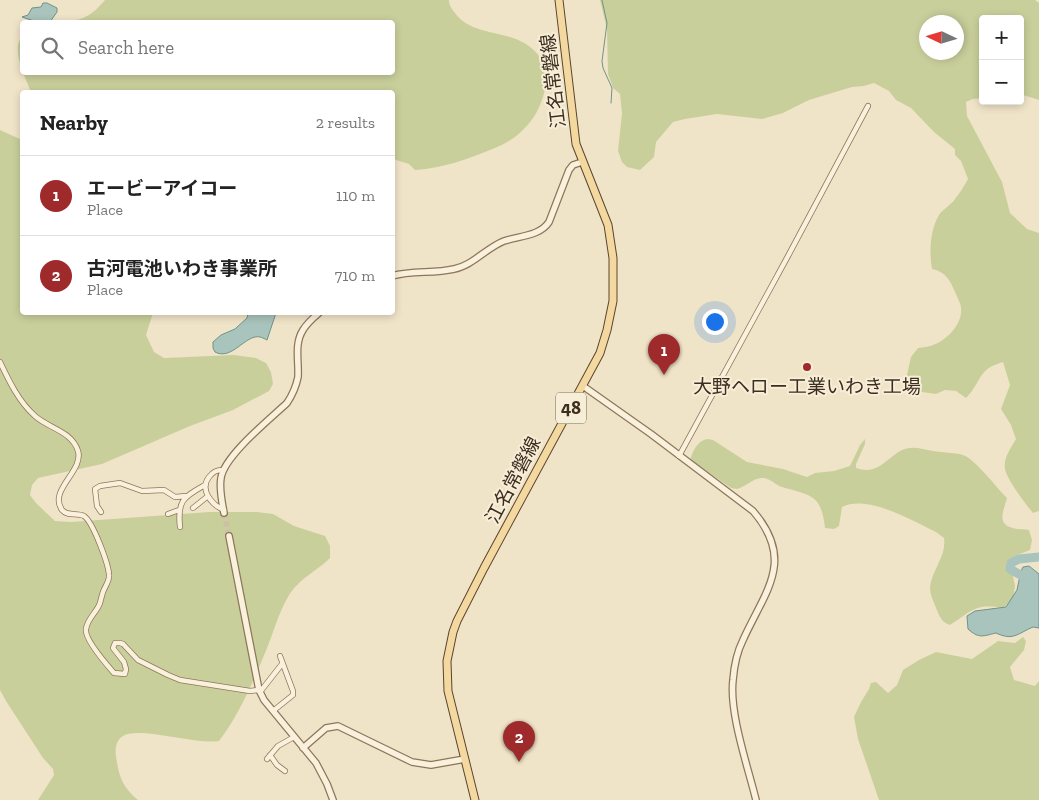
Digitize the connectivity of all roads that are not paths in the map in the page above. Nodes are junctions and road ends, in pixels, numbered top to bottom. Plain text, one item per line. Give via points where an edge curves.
1 (559, 0) edge
2 (868, 106) dead end
3 (582, 162) junction
4 (395, 275) edge
5 (317, 315) edge
6 (0, 362) edge
7 (583, 386) junction
8 (679, 456) junction
9 (223, 470) junction
10 (205, 485) junction
11 (186, 496) junction
12 (208, 496) junction
13 (193, 508) dead end
14 (179, 510) junction
15 (101, 512) dead end
16 (224, 512) joint
17 (168, 514) dead end
18 (180, 527) dead end
19 (229, 536) tunnel mouth
20 (280, 656) dead end
21 (282, 664) junction
22 (259, 691) junction
23 (272, 710) junction
24 (294, 737) junction
25 (303, 748) junction
26 (465, 759) junction
27 (284, 771) dead end
28 (333, 800) edge
29 (475, 800) edge
30 (756, 800) edge

1 - 3 main road, 江名常磐線 / 48 via 576,144
2 - 8 street
3 - 4 street via 569,170 544,228 488,249 459,268
3 - 7 main road, 江名常磐線 / 48 via 608,224 613,258 613,301 608,330
5 - 9 street via 301,334 298,378 291,396
6 - 22 street via 12,387 34,415 66,435 78,451 77,462 63,487 60,502 65,512 86,518 99,540 109,575 100,603 86,629 88,639 114,673 125,674 124,662 113,648 115,643 120,643 144,664 180,680
7 - 8 street
7 - 26 main road, 江名常磐線 / 48 via 453,632 447,661 448,691
8 - 30 street via 753,511 766,528 773,545 775,564 772,579 742,641 732,682 735,715
9 - 10 street via 215,471
9 - 16 street via 220,485
10 - 11 street
10 - 12 street
11 - 14 street
11 - 15 street via 175,496 164,490 142,490 120,483 100,486 93,489
12 - 13 street
12 - 16 street
14 - 17 street
14 - 18 street
19 - 22 street
20 - 21 street
21 - 22 street
21 - 23 street via 293,694
22 - 23 street
23 - 24 street
24 - 25 street
24 - 27 street via 278,746 268,757
25 - 26 street via 329,726 338,726 412,762 431,765
25 - 28 street via 321,771
26 - 29 main road, 江名常磐線 / 48

